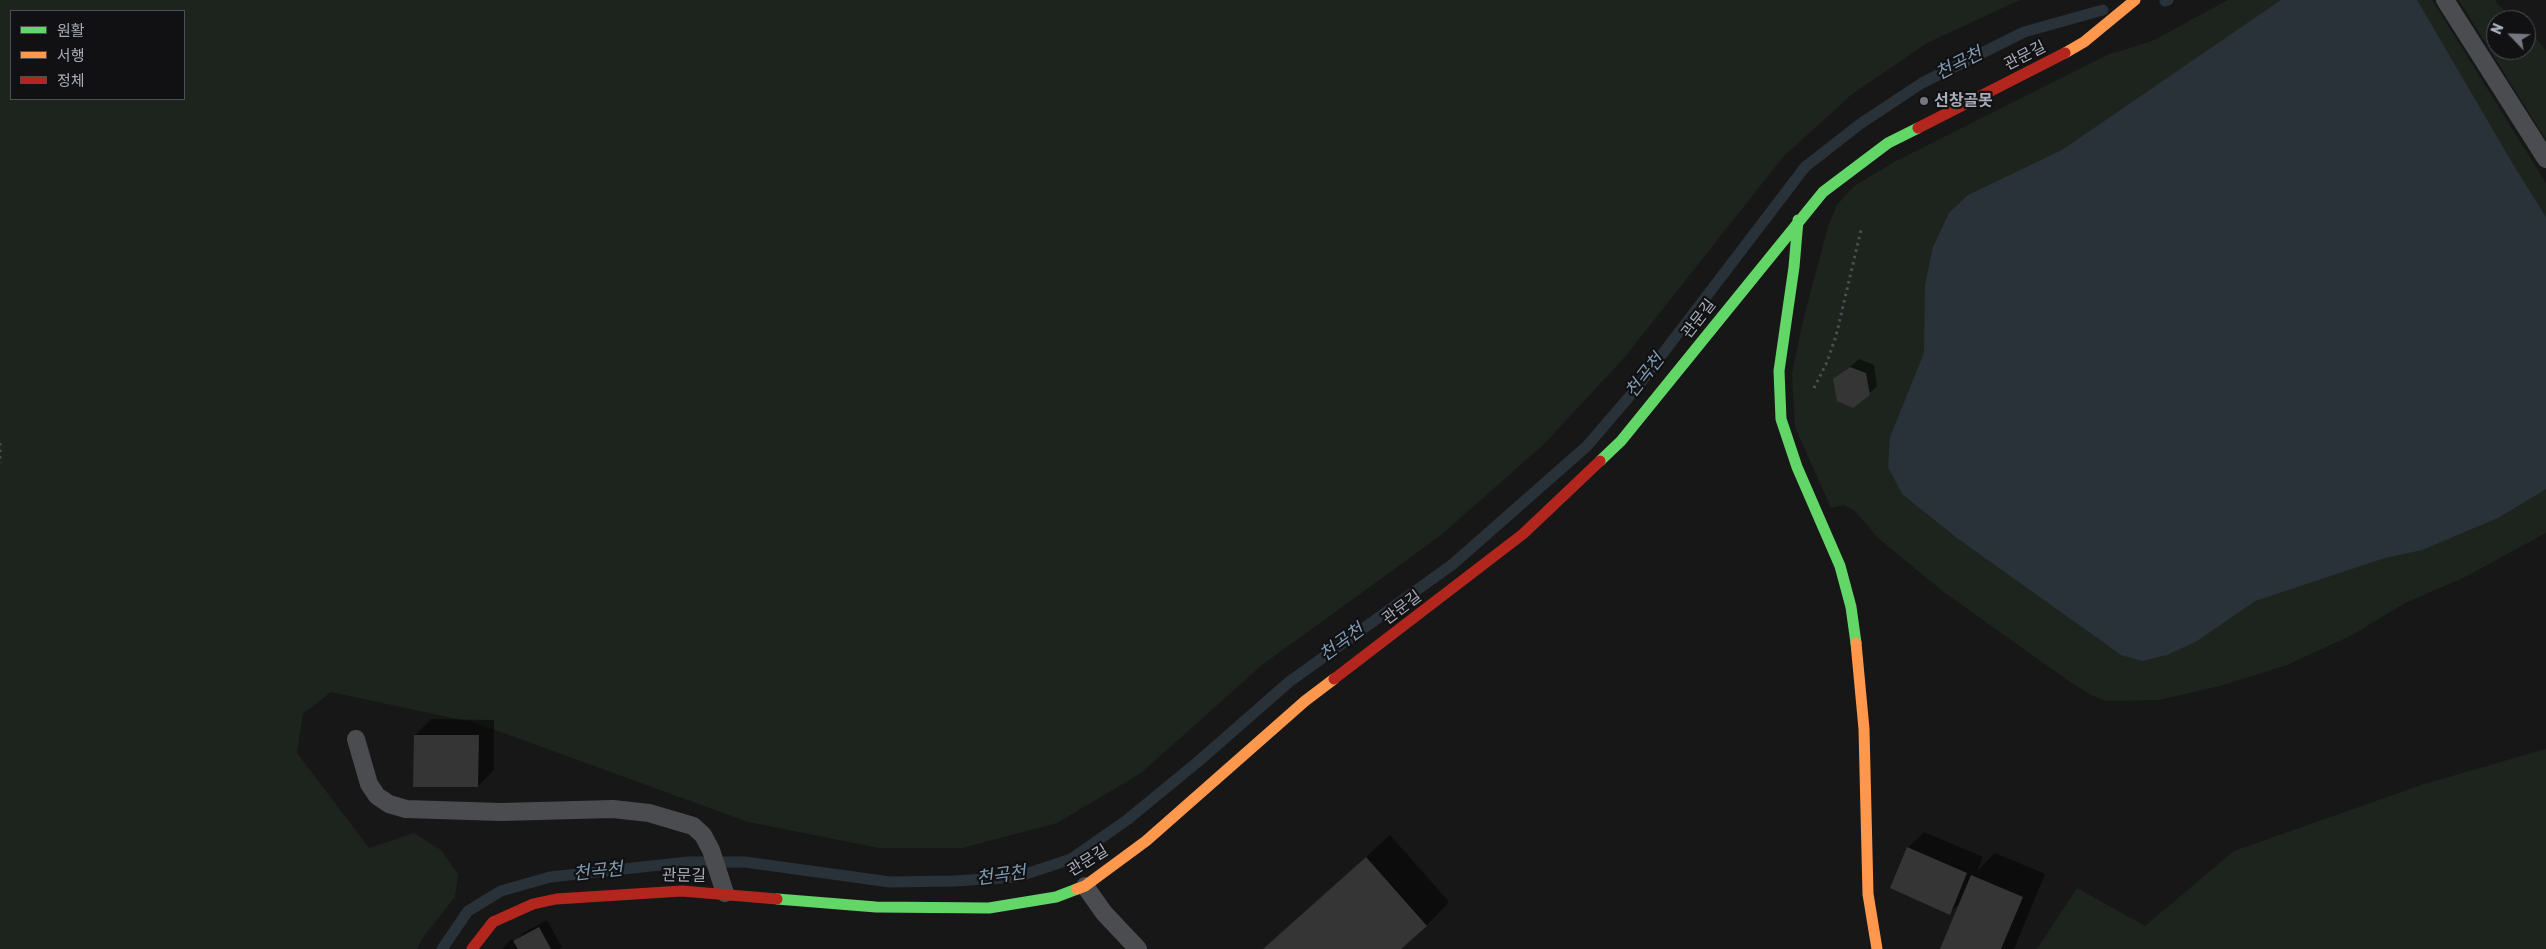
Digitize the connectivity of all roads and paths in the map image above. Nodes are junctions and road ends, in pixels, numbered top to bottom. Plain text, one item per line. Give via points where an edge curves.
1 (2135, 0) edge
2 (2445, 0) edge
3 (2546, 159) edge
4 (1798, 220) junction
5 (1861, 230) dead end
6 (1781, 419) junction
7 (0, 444) edge
8 (0, 463) edge
9 (356, 739) dead end
10 (1084, 886) junction
11 (725, 893) junction
12 (472, 949) edge
13 (1138, 949) edge
14 (1877, 949) edge

1 - 4 street, 관문길 via 2084,42 2047,64 1888,143 1851,168
2 - 3 lane
4 - 6 street via 1779,370
4 - 10 street, 관문길 via 1621,441 1573,488 1523,534 1305,701 1146,841
5 - 6 path via 1828,362 1810,393
6 - 14 street via 1796,468 1840,566 1851,607 1864,729 1868,894
7 - 8 path
9 - 11 lane via 368,784 389,804 406,809 501,812 613,809 649,813 693,826 703,835 711,850
10 - 11 street, 관문길 via 1046,899 989,908 876,907
10 - 13 lane
11 - 12 street, 관문길 via 682,890 556,899 533,904 493,922

